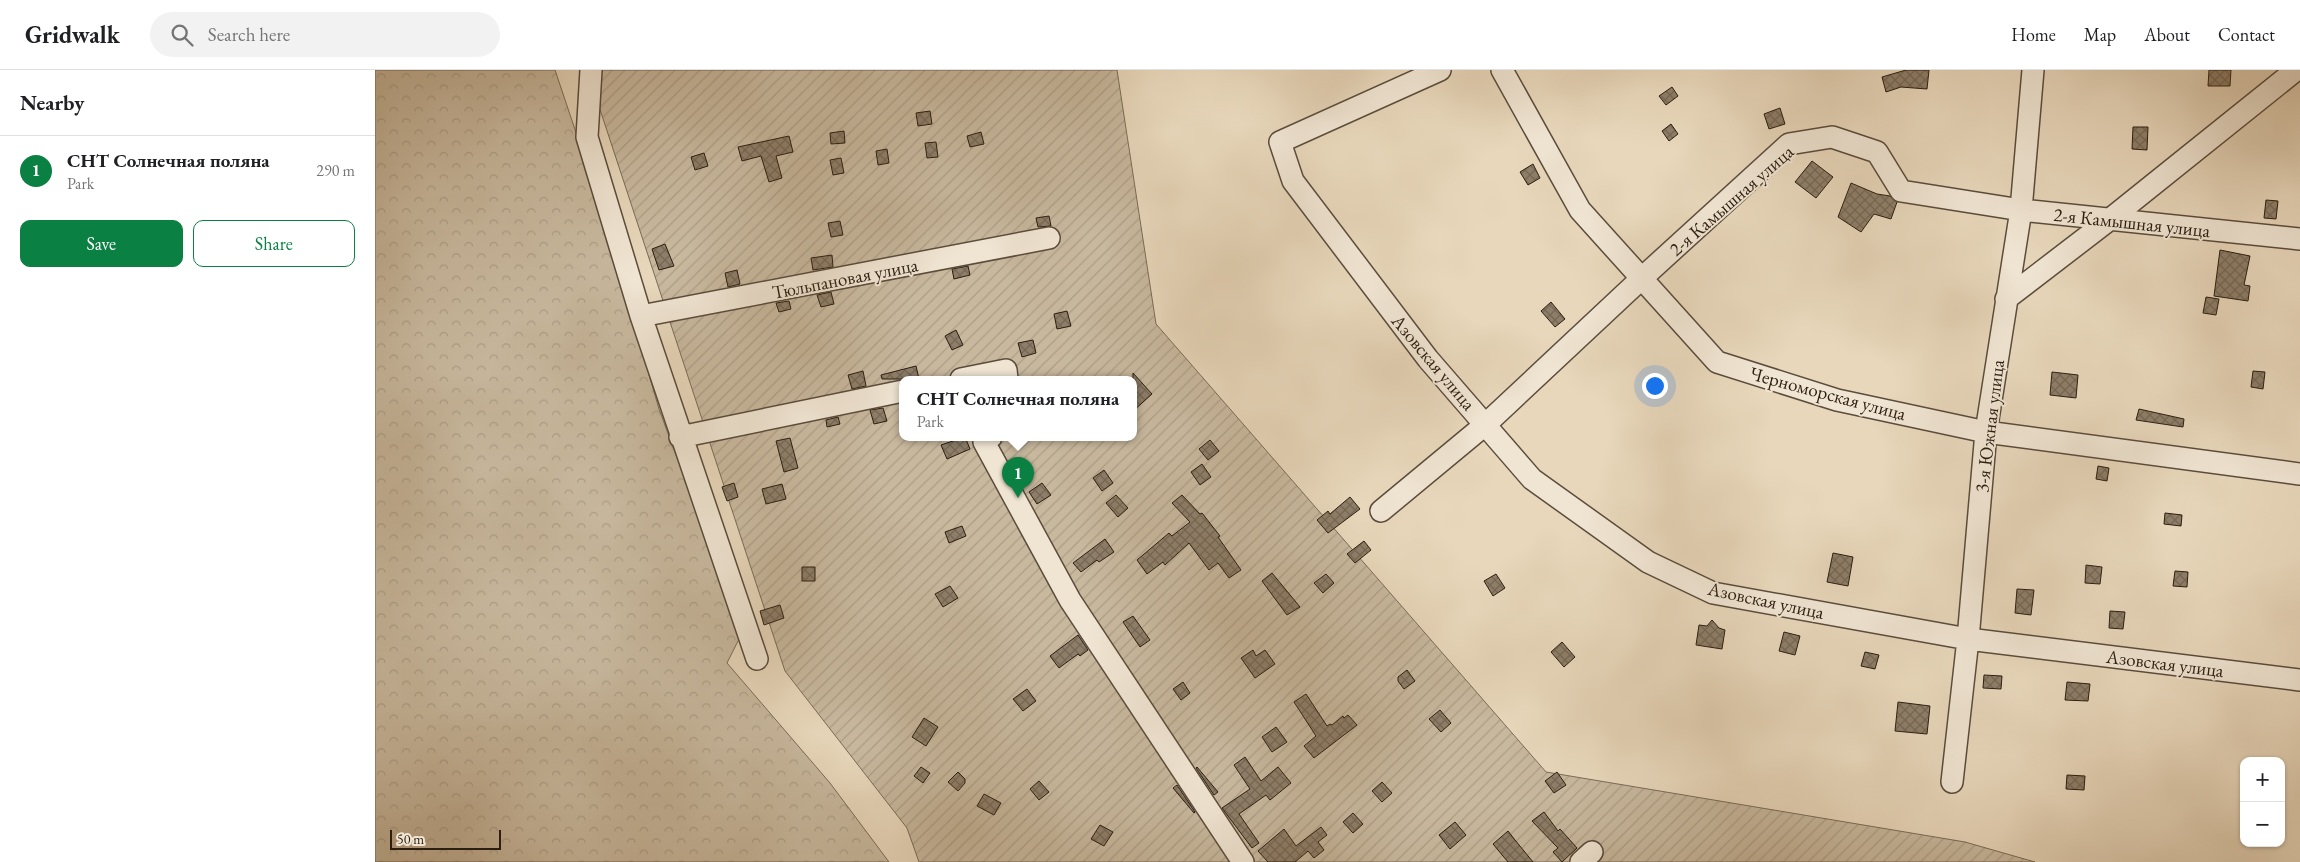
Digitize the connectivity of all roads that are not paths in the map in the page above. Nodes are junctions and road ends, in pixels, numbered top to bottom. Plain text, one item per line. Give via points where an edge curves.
1 (591, 70) edge
2 (1440, 70) edge
3 (1502, 70) edge
4 (2033, 70) edge
5 (2296, 70) edge
6 (2021, 210) junction
7 (2109, 220) junction
8 (1049, 238) dead end
9 (2300, 239) edge
10 (1642, 278) junction
11 (2006, 299) junction
12 (641, 316) junction
13 (976, 376) edge
14 (1007, 376) edge
15 (899, 392) edge
16 (1486, 424) junction
17 (1986, 432) junction
18 (681, 437) junction
19 (985, 441) edge
20 (2300, 474) edge
21 (1381, 511) dead end
22 (1968, 639) junction
23 (757, 659) dead end
24 (2300, 680) edge
25 (1952, 782) dead end
26 (1243, 862) edge

1 - 12 street via 587,137
2 - 16 street, Азовская улица via 1280,142 1293,181 1428,359
3 - 10 street, Черноморская улица via 1580,210
4 - 6 street, 3-я Южная улица
5 - 7 street
6 - 7 street, 2-я Камышная улица
6 - 10 street, 2-я Камышная улица via 1901,190 1877,152 1832,137 1789,144
6 - 11 street, 3-я Южная улица
7 - 9 street, 2-я Камышная улица
7 - 11 street
8 - 12 street, Тюльпановая улица
10 - 16 street, 2-я Камышная улица
10 - 17 street, Черноморская улица via 1717,362 1837,400
11 - 17 street, 3-я Южная улица
12 - 18 street
13 - 14 street via 1006,370
15 - 18 street
16 - 21 street, 2-я Камышная улица
16 - 22 street, Азовская улица via 1532,478 1648,562 1713,592
17 - 20 street, Черноморская улица
17 - 22 street, 3-я Южная улица
18 - 23 street
19 - 26 street via 1070,600
22 - 24 street, Азовская улица
22 - 25 street, 3-я Южная улица

